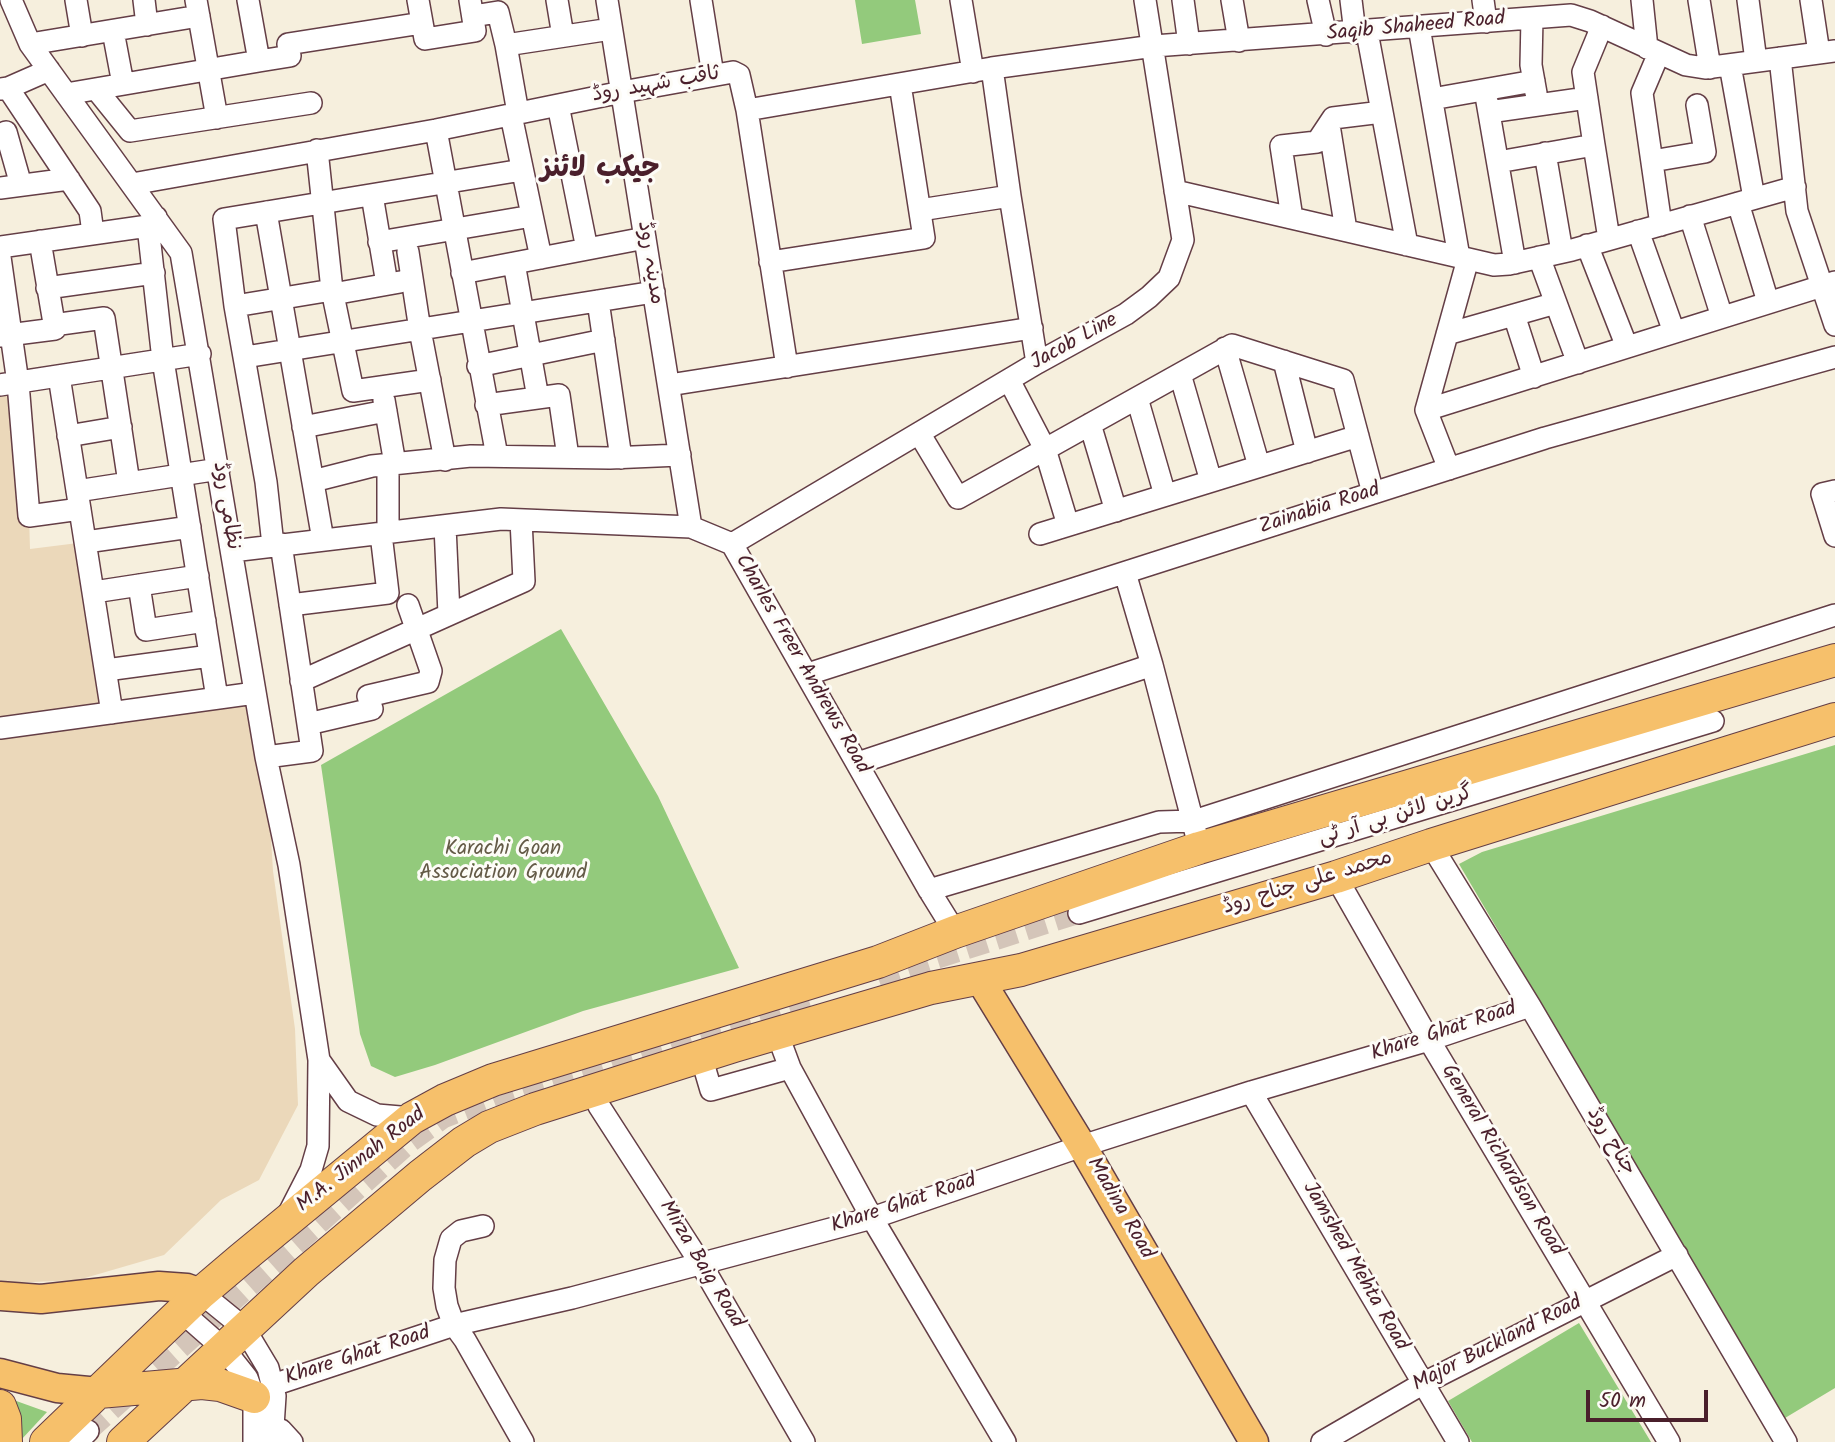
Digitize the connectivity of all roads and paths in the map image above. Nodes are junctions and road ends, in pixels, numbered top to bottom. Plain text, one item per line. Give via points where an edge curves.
1 (11, 0) edge
2 (76, 0) edge
3 (144, 0) edge
4 (248, 0) edge
5 (418, 0) edge
6 (557, 0) edge
7 (607, 0) edge
8 (701, 0) edge
9 (961, 0) edge
10 (1145, 0) edge
11 (1183, 0) edge
12 (1232, 0) edge
13 (1318, 0) edge
14 (1351, 0) edge
15 (1483, 0) edge
16 (1642, 0) edge
17 (1699, 0) edge
18 (1748, 0) edge
19 (1811, 0) edge
20 (197, 8) edge
21 (471, 8) edge
22 (1534, 12) edge
23 (1486, 22) junction
24 (422, 23) junction
25 (147, 25) junction
26 (1602, 26) junction
27 (1419, 27) junction
28 (611, 29) junction
29 (113, 31) junction
30 (1361, 32) junction
31 (1326, 35) junction
32 (82, 36) junction
33 (563, 36) junction
34 (1239, 41) junction
35 (30, 44) junction
36 (1189, 44) junction
37 (506, 45) junction
38 (1154, 46) junction
39 (1653, 50) junction
40 (1827, 52) edge
41 (1780, 58) junction
42 (259, 61) junction
43 (1756, 61) junction
44 (1720, 66) junction
45 (49, 70) junction
46 (208, 70) junction
47 (983, 70) junction
48 (713, 75) junction
49 (1534, 81) junction
50 (122, 84) junction
51 (901, 84) junction
52 (4, 89) edge
53 (96, 89) junction
54 (1485, 90) junction
55 (622, 92) junction
56 (66, 94) junction
57 (1587, 98) junction
58 (1432, 99) junction
59 (311, 103) dead end
60 (558, 105) junction
61 (1538, 105) junction
62 (1697, 106) dead end
63 (747, 110) junction
64 (1489, 112) junction
65 (1382, 113) junction
66 (514, 114) junction
67 (217, 118) junction
68 (1329, 125) junction
69 (3, 129) edge
70 (36, 129) junction
71 (436, 130) junction
72 (1594, 145) junction
73 (317, 150) junction
74 (1545, 153) junction
75 (1652, 161) junction
76 (1498, 162) junction
77 (522, 170) junction
78 (69, 178) junction
79 (447, 181) junction
80 (132, 184) junction
81 (22, 185) junction
82 (1795, 187) junction
83 (0, 188) edge
84 (1175, 191) junction
85 (372, 195) junction
86 (1010, 196) junction
87 (1746, 201) junction
88 (323, 204) junction
89 (920, 210) junction
90 (266, 212) junction
91 (532, 216) junction
92 (1690, 216) junction
93 (1292, 218) junction
94 (152, 222) junction
95 (1661, 225) junction
96 (454, 230) junction
97 (1346, 230) junction
98 (1639, 231) junction
99 (93, 233) junction
100 (645, 237) junction
101 (1609, 239) junction
102 (40, 241) junction
103 (379, 242) junction
104 (1408, 245) junction
105 (1587, 245) junction
106 (0, 247) edge
107 (587, 249) junction
108 (408, 252) dead end
109 (1562, 252) junction
110 (0, 257) edge
111 (1539, 257) junction
112 (541, 258) junction
113 (1464, 258) junction
114 (770, 262) junction
115 (514, 263) junction
116 (1515, 263) junction
117 (154, 273) junction
118 (462, 273) junction
119 (412, 280) junction
120 (387, 284) junction
121 (1829, 284) edge
122 (47, 288) junction
123 (332, 292) junction
124 (654, 292) junction
125 (281, 299) junction
126 (598, 301) junction
127 (1768, 302) junction
128 (1556, 303) junction
129 (235, 306) junction
130 (523, 313) junction
131 (1514, 315) junction
132 (1722, 317) junction
133 (470, 321) junction
134 (53, 325) junction
135 (1835, 326) edge
136 (1032, 328) junction
137 (420, 330) junction
138 (1674, 332) junction
139 (1447, 334) junction
140 (5, 335) edge
141 (604, 340) junction
142 (343, 342) junction
143 (1627, 347) junction
144 (1225, 348) junction
145 (289, 350) junction
146 (200, 355) junction
147 (530, 355) junction
148 (245, 357) junction
149 (1835, 357) edge
150 (163, 360) junction
151 (1284, 361) junction
152 (1037, 363) junction
153 (1578, 363) junction
154 (478, 366) junction
155 (787, 367) junction
156 (111, 368) junction
157 (1180, 373) junction
158 (59, 376) junction
159 (1534, 377) junction
160 (429, 380) junction
161 (1009, 380) junction
162 (9, 384) edge
163 (668, 385) junction
164 (381, 387) junction
165 (538, 398) junction
166 (1137, 398) junction
167 (486, 405) junction
168 (386, 411) junction
169 (1426, 411) junction
170 (1090, 424) junction
171 (121, 427) junction
172 (303, 427) junction
173 (919, 433) junction
174 (68, 436) junction
175 (1358, 436) junction
176 (1045, 449) junction
177 (1307, 452) junction
178 (680, 455) junction
179 (497, 456) junction
180 (568, 457) junction
181 (621, 458) junction
182 (445, 460) junction
183 (392, 464) junction
184 (1259, 467) junction
185 (219, 469) junction
186 (1449, 469) junction
187 (181, 475) junction
188 (313, 481) junction
189 (1211, 481) junction
190 (129, 483) junction
191 (1835, 491) edge
192 (1373, 493) junction
193 (1165, 495) junction
194 (78, 500) junction
195 (1116, 511) junction
196 (521, 520) junction
197 (1068, 525) junction
198 (445, 526) junction
199 (190, 527) junction
200 (691, 527) junction
201 (384, 533) junction
202 (1040, 534) dead end
203 (1835, 536) edge
204 (323, 540) junction
205 (86, 542) junction
206 (732, 544) junction
207 (277, 545) junction
208 (232, 551) junction
209 (1125, 573) junction
210 (198, 576) junction
211 (139, 585) junction
212 (94, 592) junction
213 (290, 605) junction
214 (408, 606) dead end
215 (449, 614) junction
216 (1835, 615) edge
217 (205, 621) junction
218 (416, 629) junction
219 (210, 656) junction
220 (1835, 660) edge
221 (1152, 665) junction
222 (106, 670) junction
223 (807, 674) junction
224 (301, 681) junction
225 (255, 693) junction
226 (217, 698) junction
227 (112, 713) junction
228 (1835, 719) edge
229 (1713, 721) dead end
230 (308, 724) junction
231 (0, 728) edge
232 (266, 757) junction
233 (858, 763) junction
234 (1196, 834) junction
235 (1431, 845) junction
236 (1336, 877) junction
237 (929, 890) junction
238 (1079, 913) tunnel mouth
239 (955, 932) junction
240 (979, 978) junction
241 (1530, 1006) junction
242 (777, 1033) junction
243 (1429, 1040) junction
244 (701, 1056) junction
245 (319, 1060) junction
246 (790, 1068) junction
247 (594, 1090) junction
248 (1251, 1092) junction
249 (412, 1118) junction
250 (1082, 1146) junction
251 (872, 1218) junction
252 (283, 1224) junction
253 (483, 1226) dead end
254 (1677, 1255) junction
255 (701, 1264) junction
256 (0, 1296) edge
257 (1584, 1300) junction
258 (192, 1303) junction
259 (454, 1325) junction
260 (234, 1338) junction
261 (0, 1373) edge
262 (187, 1383) junction
263 (1422, 1384) junction
264 (99, 1392) junction
265 (0, 1406) edge
266 (264, 1419) edge
267 (6, 1442) edge
268 (46, 1442) edge
269 (123, 1442) edge
270 (292, 1442) edge
271 (523, 1442) edge
272 (804, 1442) edge
273 (1005, 1442) edge
274 (1254, 1442) edge
275 (1322, 1442) edge
276 (1458, 1442) edge
277 (1669, 1442) edge
278 (1786, 1442) edge

1 - 35 street, نظامی روڈ
2 - 32 street
3 - 25 street
4 - 42 street
5 - 24 street
6 - 33 street
7 - 28 street, مدینہ روڈ
8 - 48 street
9 - 47 street
10 - 38 street, Jacob Line
11 - 36 street
12 - 34 street
13 - 31 street
14 - 30 street
15 - 23 street
16 - 39 street
17 - 44 street
18 - 43 street
19 - 40 street
20 - 25 street
20 - 46 street
21 - 24 street via 475,31 425,39
21 - 37 street via 498,12
22 - 23 street, Saqib Shaheed Road
22 - 26 street, Saqib Shaheed Road via 1580,16
22 - 49 street via 1530,43
23 - 27 street, Saqib Shaheed Road
24 - 42 street via 288,44 290,56
25 - 29 street
26 - 39 street, Saqib Shaheed Road
26 - 57 street via 1583,72
27 - 30 street, Saqib Shaheed Road
27 - 58 street
28 - 33 street
28 - 55 street, مدینہ روڈ
29 - 32 street
29 - 50 street
30 - 31 street, Saqib Shaheed Road
30 - 65 street
31 - 34 street, Saqib Shaheed Road
32 - 35 street
33 - 37 street
34 - 36 street, Saqib Shaheed Road
35 - 45 street, نظامی روڈ
36 - 38 street, Saqib Shaheed Road
37 - 66 street
38 - 47 street
38 - 84 street, Jacob Line
39 - 44 street, Saqib Shaheed Road via 1686,65
39 - 75 street via 1642,93
40 - 41 street, Saqib Shaheed Road
41 - 43 street, Saqib Shaheed Road
41 - 82 street
42 - 46 street
43 - 44 street, Saqib Shaheed Road
44 - 87 street
45 - 52 street
45 - 56 street, نظامی روڈ
46 - 50 street
46 - 67 street
47 - 51 street
47 - 86 street
48 - 55 street, ثاقب شہید روڈ
48 - 63 street, ثاقب شہید روڈ via 739,75
49 - 54 street
49 - 61 street
50 - 53 street
51 - 63 street
51 - 89 street
52 - 70 street
53 - 56 street
53 - 67 street via 130,131
54 - 58 street
54 - 64 street
55 - 60 street, ثاقب شہید روڈ
55 - 100 street, مدینہ روڈ
56 - 80 street, نظامی روڈ
57 - 61 street
57 - 72 street
58 - 113 street
59 - 67 street
60 - 66 street, ثاقب شہید روڈ
60 - 107 street
61 - 64 street
62 - 75 street via 1705,152
63 - 114 street
64 - 76 street
65 - 68 street via 1333,118
65 - 104 street
66 - 71 street, ثاقب شہید روڈ
66 - 77 street
68 - 93 street via 1317,142 1281,146
68 - 97 street
69 - 70 street
69 - 81 street
70 - 78 street
71 - 73 street, ثاقب شہید روڈ
71 - 79 street
72 - 74 street
72 - 101 street
73 - 80 street, ثاقب شہید روڈ
73 - 88 street
74 - 76 street
74 - 109 street
75 - 95 street
76 - 116 street
77 - 79 street
77 - 91 street
78 - 81 street
78 - 99 street via 90,211
79 - 85 street
79 - 96 street
80 - 94 street, نظامی روڈ
81 - 83 street
82 - 87 street
82 - 121 street via 1797,211
84 - 93 street
84 - 152 street, Jacob Line via 1182,240 1169,278 1126,314
85 - 88 street
85 - 103 street
86 - 89 street
86 - 136 street
87 - 92 street
87 - 127 street
88 - 90 street
88 - 123 street
89 - 114 street via 924,238
90 - 125 street
90 - 129 street via 224,219
91 - 96 street
91 - 112 street
92 - 95 street
92 - 132 street
93 - 97 street
94 - 99 street
94 - 117 street
94 - 146 street, نظامی روڈ via 181,253
95 - 98 street
96 - 103 street
96 - 118 street
97 - 104 street
98 - 101 street
98 - 138 street
99 - 102 street
100 - 107 street
100 - 124 street, مدینہ روڈ
101 - 105 street
102 - 106 street
102 - 122 street
103 - 120 street
104 - 113 street
105 - 109 street
105 - 143 street
107 - 112 street
108 - 119 street
109 - 111 street
110 - 140 street
111 - 116 street
111 - 128 street
112 - 115 street
113 - 116 street via 1494,265
113 - 139 street
114 - 155 street
115 - 118 street
115 - 130 street
117 - 122 street
117 - 150 street
118 - 133 street
119 - 120 street
119 - 137 street
120 - 123 street
121 - 127 street
121 - 135 street
122 - 134 street
123 - 125 street
123 - 142 street
124 - 126 street
124 - 163 street, مدینہ روڈ
125 - 129 street
125 - 145 street
126 - 130 street
126 - 141 street
127 - 132 street
128 - 131 street
128 - 153 street
129 - 148 street
130 - 133 street
130 - 147 street
131 - 139 street
131 - 159 street
132 - 138 street
133 - 137 street
133 - 154 street
134 - 140 street via 55,329
134 - 156 street via 104,318
136 - 152 street
136 - 155 street
137 - 142 street
137 - 160 street
138 - 143 street
139 - 169 street
140 - 162 street
141 - 147 street
141 - 181 street
142 - 145 street
142 - 164 street via 353,391
143 - 153 street
144 - 151 street via 1231,345
144 - 157 street
144 - 184 street
145 - 148 street
145 - 172 street
146 - 150 street
146 - 185 street, نظامی روڈ
147 - 154 street
147 - 165 street
148 - 207 street
149 - 186 street, Zainabia Road
150 - 156 street
150 - 187 street
151 - 175 street via 1343,380
151 - 177 street
152 - 161 street, Jacob Line
153 - 159 street
154 - 167 street
155 - 163 street
156 - 158 street
156 - 171 street
157 - 166 street
157 - 189 street
158 - 162 street
158 - 174 street
159 - 169 street
160 - 164 street
160 - 182 street
161 - 173 street, Jacob Line
161 - 176 street
162 - 194 street via 29,516
163 - 178 street, مدینہ روڈ
164 - 168 street
165 - 167 street
165 - 180 street via 559,395
166 - 170 street
166 - 193 street
167 - 179 street
168 - 172 street
168 - 183 street
169 - 186 street
170 - 176 street
170 - 195 street
171 - 174 street
171 - 190 street
172 - 188 street
173 - 176 street via 958,498
173 - 206 street, Jacob Line
174 - 194 street
175 - 177 street
175 - 192 street
176 - 197 street
177 - 184 street
178 - 181 street
178 - 200 street, مدینہ روڈ
179 - 180 street
179 - 182 street
180 - 181 street
182 - 183 street
183 - 188 street
183 - 201 street
184 - 189 street
185 - 187 street
185 - 208 street, نظامی روڈ
186 - 192 street, Zainabia Road
187 - 190 street
187 - 199 street
188 - 204 street
189 - 193 street
190 - 194 street
191 - 203 street via 1822,494
192 - 209 street, Zainabia Road
193 - 195 street
194 - 205 street
195 - 197 street
196 - 198 street, Charles Freer Andrews Road
196 - 200 street, Charles Freer Andrews Road
196 - 215 street via 524,581
197 - 202 street
198 - 201 street, Charles Freer Andrews Road
198 - 215 street
199 - 205 street
199 - 210 street
200 - 206 street, Charles Freer Andrews Road
201 - 204 street, Charles Freer Andrews Road
201 - 213 street via 388,593
204 - 207 street, Charles Freer Andrews Road
205 - 212 street
206 - 223 street, Charles Freer Andrews Road
207 - 208 street, Charles Freer Andrews Road
207 - 213 street
208 - 225 street, نظامی روڈ
209 - 221 street
209 - 223 street, Zainabia Road
210 - 211 street
210 - 217 street
211 - 212 street
211 - 217 street via 146,630
212 - 222 street
213 - 224 street
214 - 218 street
215 - 218 street
216 - 234 street
217 - 219 street
218 - 224 street
218 - 230 street via 431,671 428,682 368,696 372,709
219 - 222 street
219 - 226 street
220 - 234 highway
221 - 233 street
221 - 234 street
222 - 227 street
223 - 233 street, Charles Freer Andrews Road
224 - 230 street
225 - 226 street
225 - 232 street, نظامی روڈ
226 - 227 street
227 - 231 street
228 - 235 highway, محمد علی جناح روڈ
229 - 238 street, گرین لائن بی آر ٹی
230 - 232 street via 312,751
232 - 245 street, نظامی روڈ via 289,864
233 - 237 street, Charles Freer Andrews Road
234 - 237 street via 1159,822
234 - 239 highway
235 - 236 highway, محمد علی جناح روڈ
235 - 241 street, جناح روڈ
236 - 240 highway, محمد علی جناح روڈ via 1021,971
236 - 243 street, General Richardson Road
237 - 239 street, Charles Freer Andrews Road
239 - 249 highway, M.A. Jinnah Road via 878,962 493,1080
240 - 242 highway, محمد علی جناح روڈ
240 - 250 main road, Madina Road
241 - 243 street, Khare Ghat Road
241 - 254 street, جناح روڈ
242 - 244 highway
242 - 246 street
243 - 248 street, Khare Ghat Road
243 - 257 street, General Richardson Road
244 - 246 street via 710,1090
244 - 247 highway
245 - 249 street, نظامی روڈ via 356,1106 377,1115
245 - 252 street, نظامی روڈ via 315,1158
246 - 251 street
247 - 255 street, Mirza Baig Road via 599,1105
247 - 260 highway via 489,1127 464,1142 306,1272
248 - 250 street, Khare Ghat Road
248 - 263 street, Jamshed Mehta Road
249 - 252 highway, M.A. Jinnah Road
250 - 251 street, Khare Ghat Road
250 - 274 main road, Madina Road
251 - 255 street, Khare Ghat Road
251 - 273 street
252 - 258 highway, M.A. Jinnah Road
253 - 259 street via 461,1231 451,1239 444,1288
254 - 257 street, Major Buckland Road
254 - 278 street, جناح روڈ
255 - 259 street, Khare Ghat Road
255 - 272 street, Mirza Baig Road
256 - 258 main road via 41,1299 159,1286 187,1288
257 - 263 street, Major Buckland Road
257 - 277 street, General Richardson Road
258 - 260 street
258 - 264 highway, M.A. Jinnah Road
259 - 266 street, Khare Ghat Road
259 - 271 street
260 - 262 highway
260 - 266 street via 268,1368
261 - 264 main road via 57,1388
262 - 264 highway
262 - 266 highway via 220,1385
262 - 269 highway
263 - 275 street, Major Buckland Road
263 - 276 street, Jamshed Mehta Road
264 - 268 highway, M.A. Jinnah Road
265 - 267 highway
266 - 270 street

